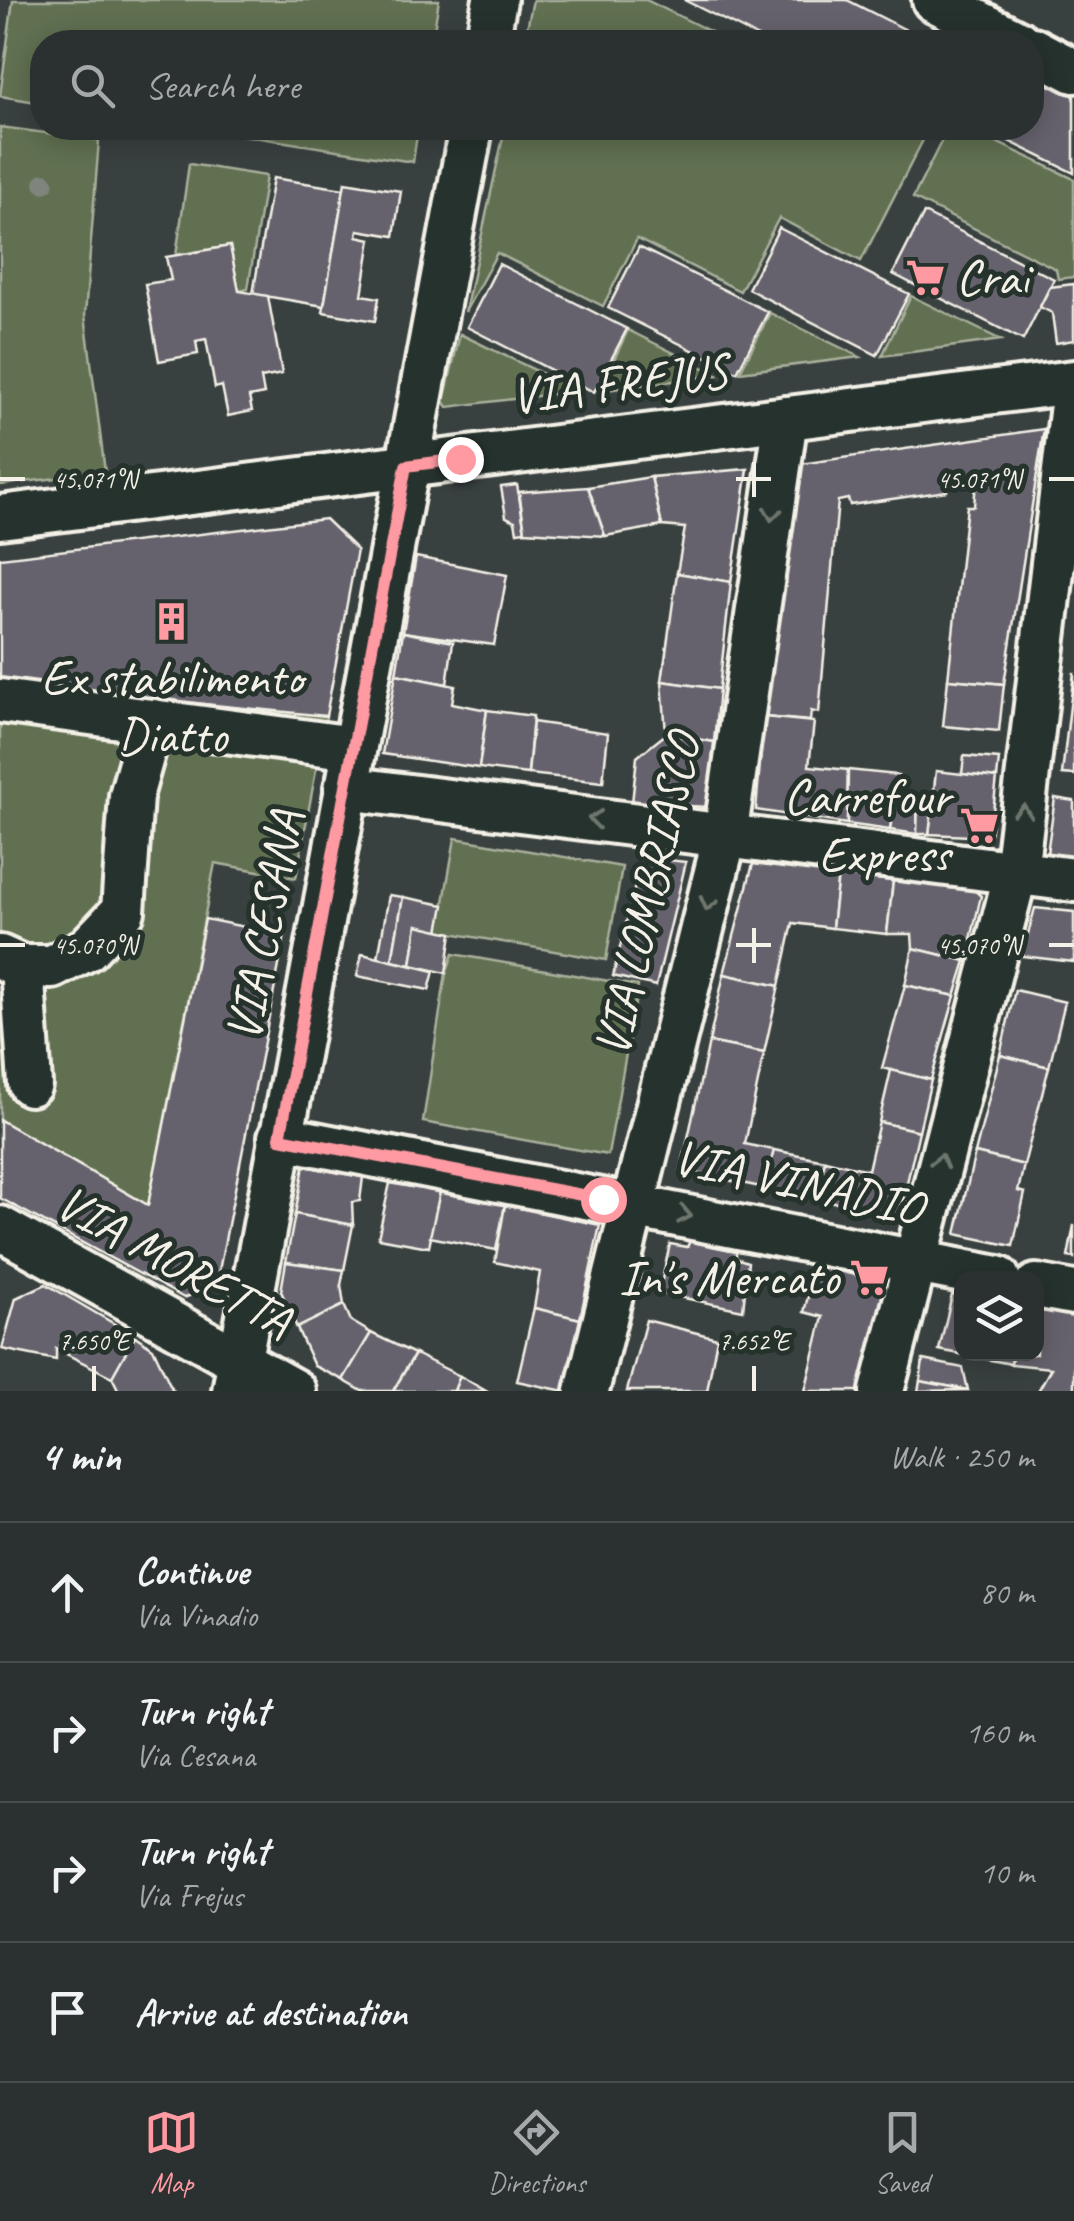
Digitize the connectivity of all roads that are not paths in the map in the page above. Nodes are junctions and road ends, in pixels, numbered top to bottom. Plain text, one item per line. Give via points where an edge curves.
1 (495, 0) edge
2 (934, 0) edge
3 (489, 30) edge
4 (994, 30) edge
5 (1044, 56) edge
6 (1074, 71) edge
7 (469, 140) edge
8 (1074, 385) edge
9 (786, 418) junction
10 (406, 466) junction
11 (0, 518) edge
12 (0, 702) edge
13 (152, 721) junction
14 (350, 768) junction
15 (725, 836) junction
16 (1016, 872) junction
17 (1074, 880) edge
18 (11, 962) edge
19 (30, 1084) dead end
20 (280, 1138) junction
21 (630, 1204) junction
22 (0, 1228) edge
23 (913, 1262) junction
24 (961, 1271) edge
25 (1044, 1287) edge
26 (1074, 1293) edge
27 (237, 1376) edge
28 (294, 1391) edge
29 (588, 1391) edge
30 (882, 1391) edge

1 - 3 street
2 - 4 street
5 - 6 street
7 - 10 street, VIA CESANA
8 - 9 street, VIA FREJUS
16 -> 8 street
9 - 10 street, VIA FREJUS
9 -> 15 street, VIA LOMBRIASCO
10 - 11 street, VIA FREJUS
10 - 14 street, VIA CESANA
12 - 13 street
13 - 14 street
13 - 18 street via 132,796 123,911 87,949 52,966
15 -> 14 street
14 - 20 street, VIA CESANA
15 - 16 street
15 -> 21 street, VIA LOMBRIASCO
16 - 17 street
23 -> 16 street
18 - 19 street
20 - 21 street, VIA VINADIO
20 - 27 street, VIA CESANA
21 -> 23 street, VIA VINADIO
21 - 29 street, VIA LOMBRIASCO
22 - 27 street, VIA MORETTA
23 - 24 street, VIA VINADIO
23 - 30 street
25 - 26 street
27 - 28 street, VIA MORETTA

